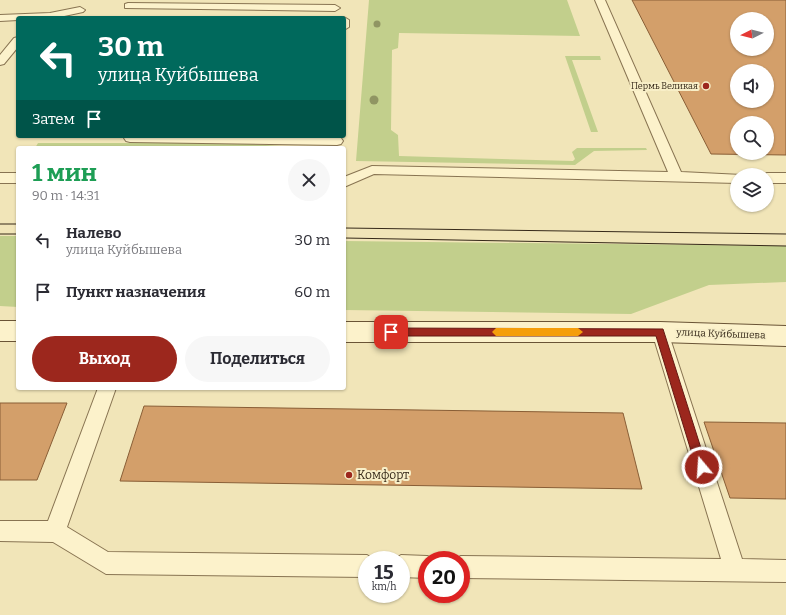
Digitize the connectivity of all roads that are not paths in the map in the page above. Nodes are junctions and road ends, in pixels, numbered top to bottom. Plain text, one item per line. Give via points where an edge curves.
1 (600, 0) edge
2 (144, 3) edge
3 (189, 3) edge
4 (335, 4) edge
5 (128, 6) dead end
6 (80, 10) dead end
7 (50, 16) edge
8 (341, 16) edge
9 (16, 17) edge
10 (0, 18) edge
11 (16, 42) edge
12 (0, 62) edge
13 (130, 138) dead end
14 (337, 142) edge
15 (676, 177) junction
16 (0, 178) edge
17 (16, 178) edge
18 (730, 178) edge
19 (774, 178) edge
20 (786, 178) edge
21 (346, 181) edge
22 (0, 331) edge
23 (16, 331) edge
24 (346, 332) edge
25 (660, 332) junction
26 (786, 336) edge
27 (105, 390) edge
28 (0, 531) edge
29 (55, 532) junction
30 (358, 566) edge
31 (470, 567) edge
32 (736, 570) junction
33 (786, 571) edge

1 - 15 lane
2 - 3 lane
2 - 5 lane
3 - 4 lane
4 - 8 lane
6 - 7 lane
9 - 10 lane
11 - 12 lane
13 - 14 lane
15 - 18 lane
15 - 21 lane via 372,170
16 - 17 lane
19 - 20 lane
22 - 23 main road
24 - 25 main road, улица Куйбышева
25 - 26 main road, улица Куйбышева
25 - 32 lane
27 - 29 lane
28 - 29 lane
29 - 30 lane via 106,563
31 - 32 lane
32 - 33 lane

